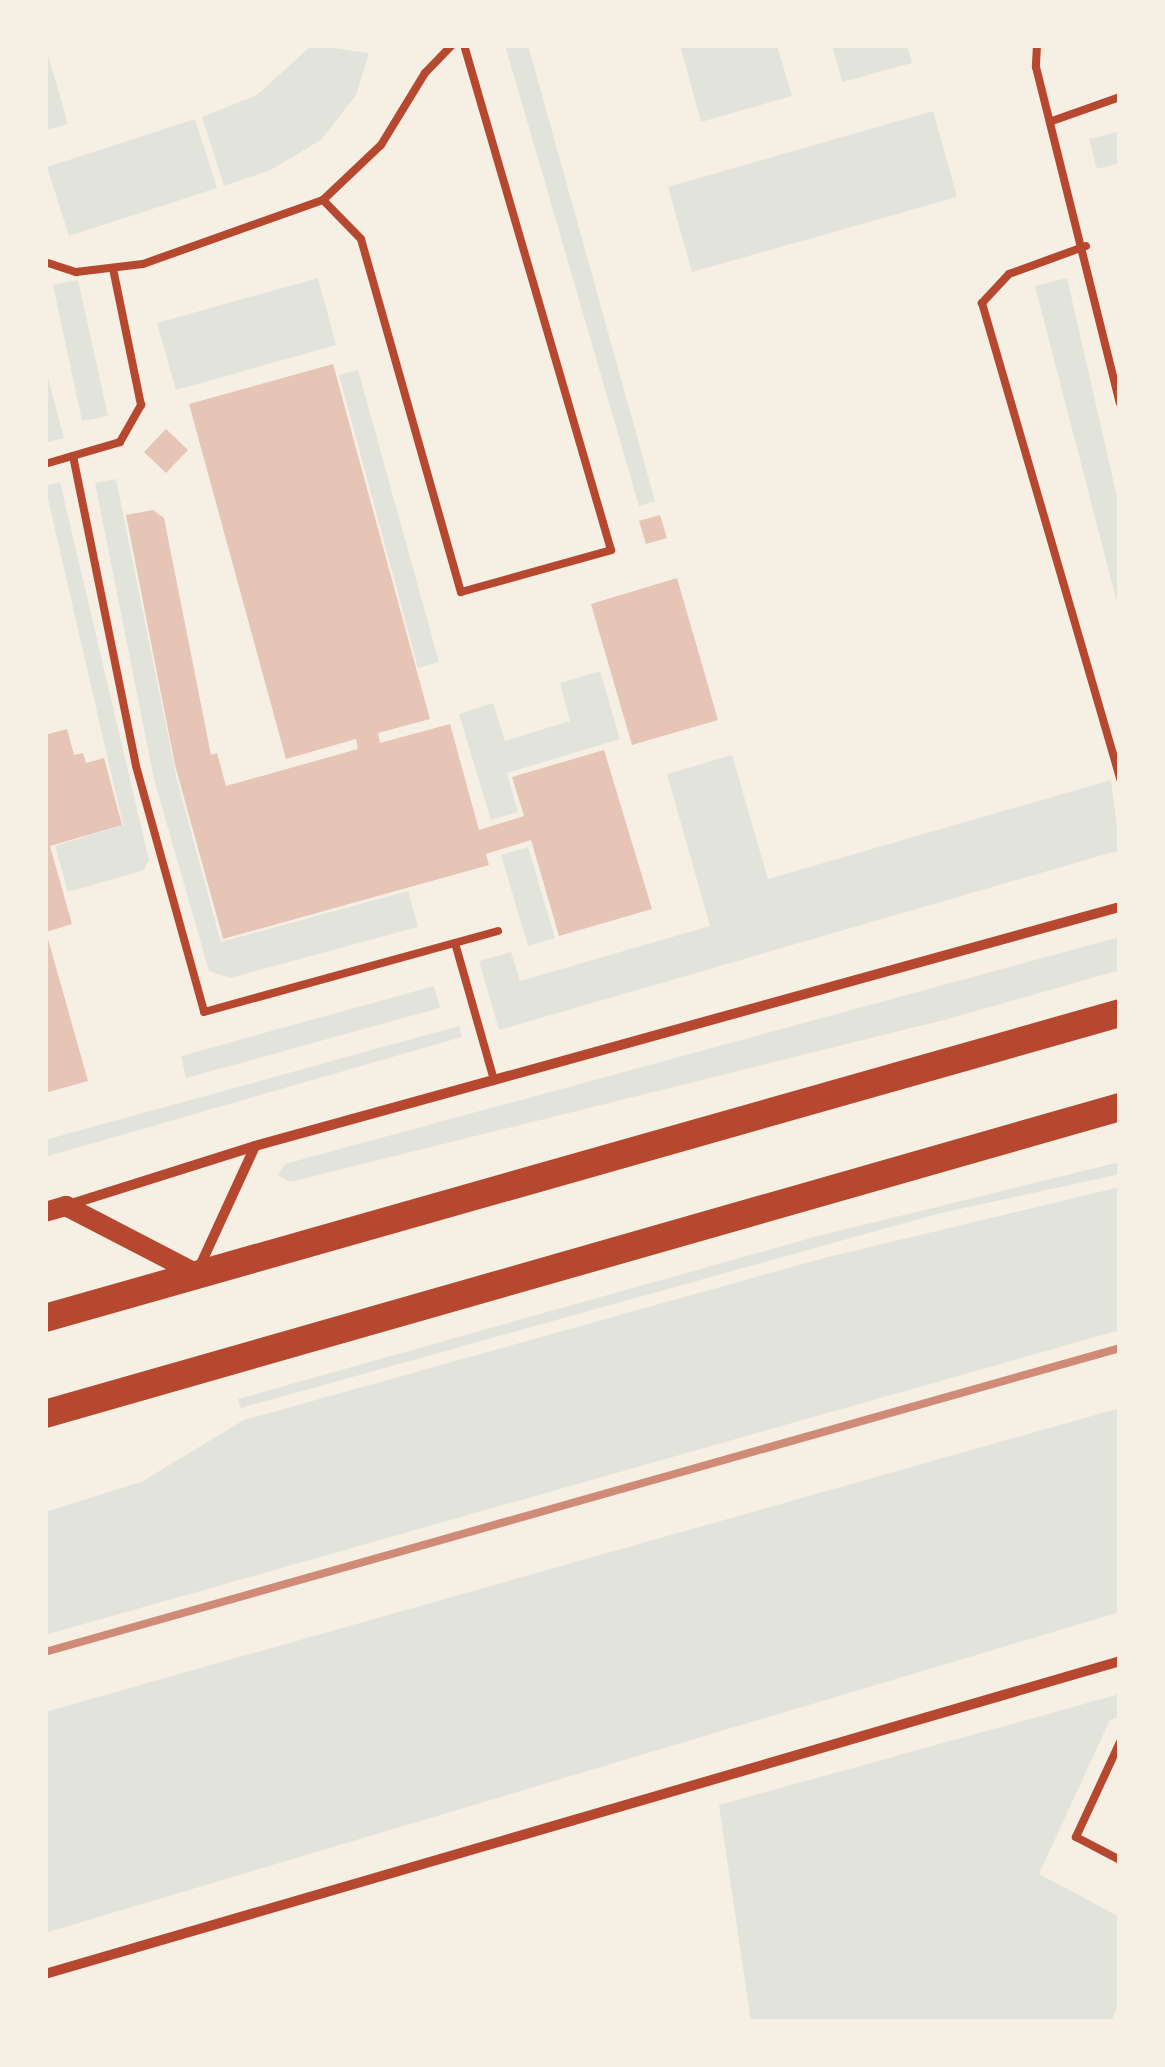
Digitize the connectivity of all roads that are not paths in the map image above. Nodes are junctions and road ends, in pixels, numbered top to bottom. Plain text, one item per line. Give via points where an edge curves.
1 (452, 45) edge
2 (464, 45) edge
3 (1036, 45) edge
4 (1120, 97) edge
5 (1052, 121) junction
6 (323, 200) junction
7 (1086, 246) junction
8 (45, 262) edge
9 (113, 268) junction
10 (1120, 403) edge
11 (73, 456) junction
12 (45, 464) edge
13 (1120, 779) edge
14 (1120, 906) edge
15 (498, 931) dead end
16 (454, 943) junction
17 (1120, 1013) edge
18 (494, 1080) junction
19 (1120, 1106) edge
20 (254, 1146) junction
21 (55, 1209) edge
22 (196, 1274) junction
23 (45, 1318) edge
24 (45, 1414) edge
25 (1120, 1661) edge
26 (1120, 1742) edge
27 (1120, 1860) edge
28 (45, 1974) edge

1 - 6 lane via 381,145
2 - 6 lane via 612,550 461,592 361,239
3 - 5 lane
4 - 5 lane
5 - 7 lane
6 - 9 lane via 142,264
7 - 10 lane
7 - 13 lane via 1008,274 982,303
8 - 9 lane via 76,272
9 - 11 lane via 141,405 120,442
11 - 12 lane
11 - 16 lane via 136,766 204,1012
14 - 18 street
15 - 16 lane
16 - 18 lane
17 - 22 highway
18 - 20 street
19 - 24 highway
20 - 21 street
20 - 22 street
21 - 22 main road
22 - 23 highway
25 - 28 street
26 - 27 lane via 1076,1837

